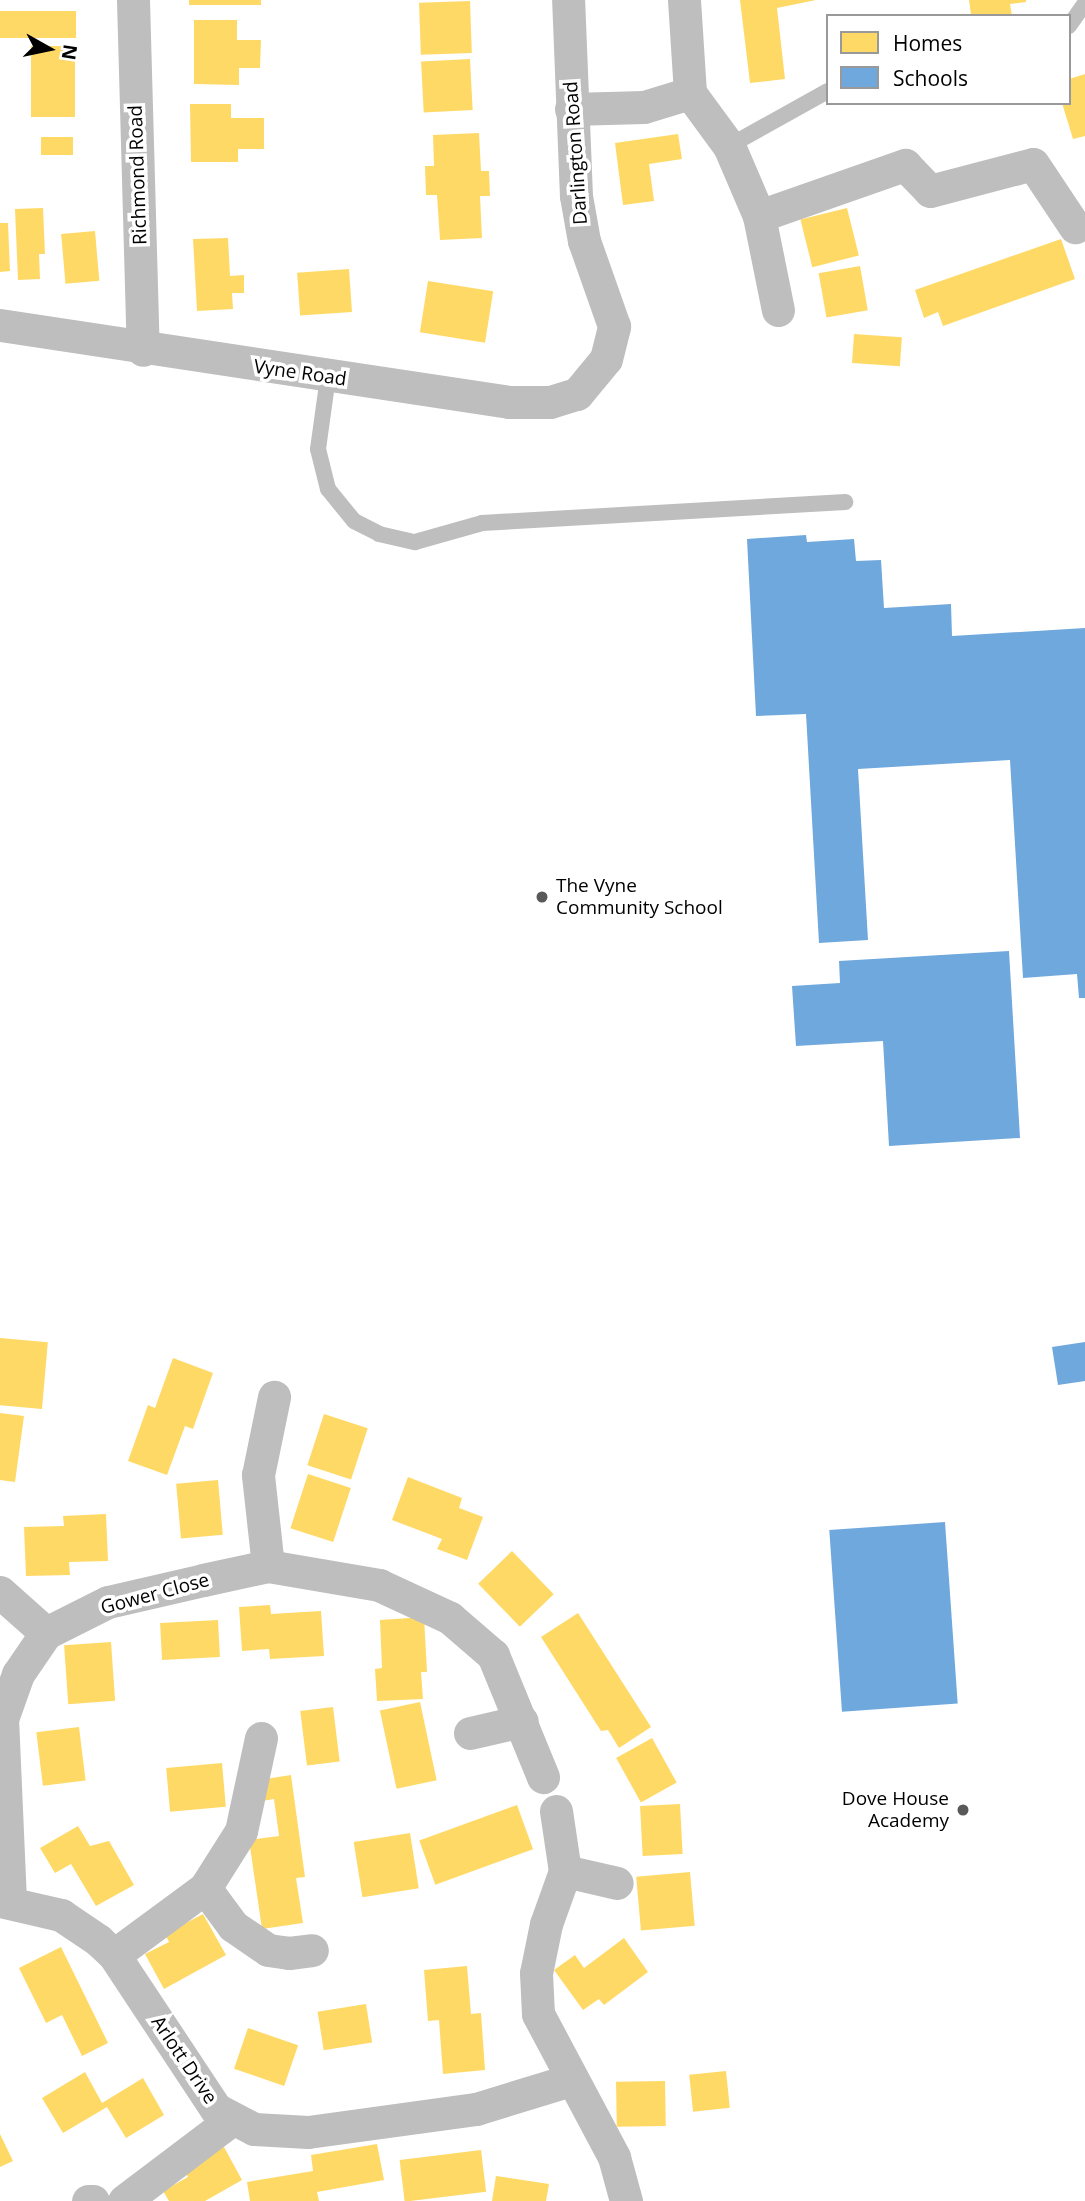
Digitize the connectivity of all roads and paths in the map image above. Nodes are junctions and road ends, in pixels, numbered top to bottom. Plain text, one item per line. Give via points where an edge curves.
1 (132, 0) edge
2 (568, 0) edge
3 (684, 0) edge
4 (1085, 3) edge
5 (1071, 23) edge
6 (826, 92) edge
7 (690, 93) junction
8 (571, 109) junction
9 (729, 146) junction
10 (759, 216) junction
11 (1075, 227) dead end
12 (778, 310) dead end
13 (0, 325) edge
14 (143, 350) junction
15 (328, 377) junction
16 (594, 379) joint
17 (845, 502) dead end
18 (274, 1397) dead end
19 (268, 1566) junction
20 (0, 1592) edge
21 (46, 1633) junction
22 (522, 1721) junction
23 (470, 1733) dead end
24 (261, 1738) dead end
25 (543, 1777) dead end
26 (556, 1811) dead end
27 (565, 1871) junction
28 (617, 1883) dead end
29 (205, 1888) junction
30 (5, 1901) edge
31 (312, 1950) dead end
32 (114, 1955) junction
33 (571, 2080) junction
34 (231, 2120) junction
35 (124, 2201) edge
36 (626, 2201) edge

1 - 14 street, Richmond Road
2 - 8 street, Darlington Road
3 - 7 street
4 - 5 lane
6 - 9 lane
7 - 8 street via 644,107
7 - 9 street
8 - 16 street, Darlington Road via 576,196 584,241 614,326 612,348
9 - 10 street
10 - 11 street via 905,164 930,191 1033,164
10 - 12 street
13 - 14 street, Vyne Road
14 - 15 street, Vyne Road
15 - 16 street, Vyne Road via 532,403 566,399
15 - 17 lane via 318,449 328,489 354,521 379,534 415,542 482,523
18 - 19 street via 258,1475
19 - 21 street, Gower Close via 108,1602
19 - 22 street, Gower Close via 379,1584 450,1618 493,1656
20 - 21 street
21 - 30 street, Gower Close via 18,1674 2,1719
22 - 23 street
22 - 25 street, Gower Close
24 - 29 street via 241,1831
26 - 27 street
27 - 28 street
27 - 33 street via 546,1924 536,1973 538,2014
29 - 31 street via 233,1926 268,1950
29 - 32 street
30 - 32 street, Arlott Drive via 61,1915
32 - 34 street, Arlott Drive via 216,2109
33 - 34 street, Arlott Drive via 476,2109 308,2132 254,2129
33 - 36 street via 614,2157
34 - 35 street

